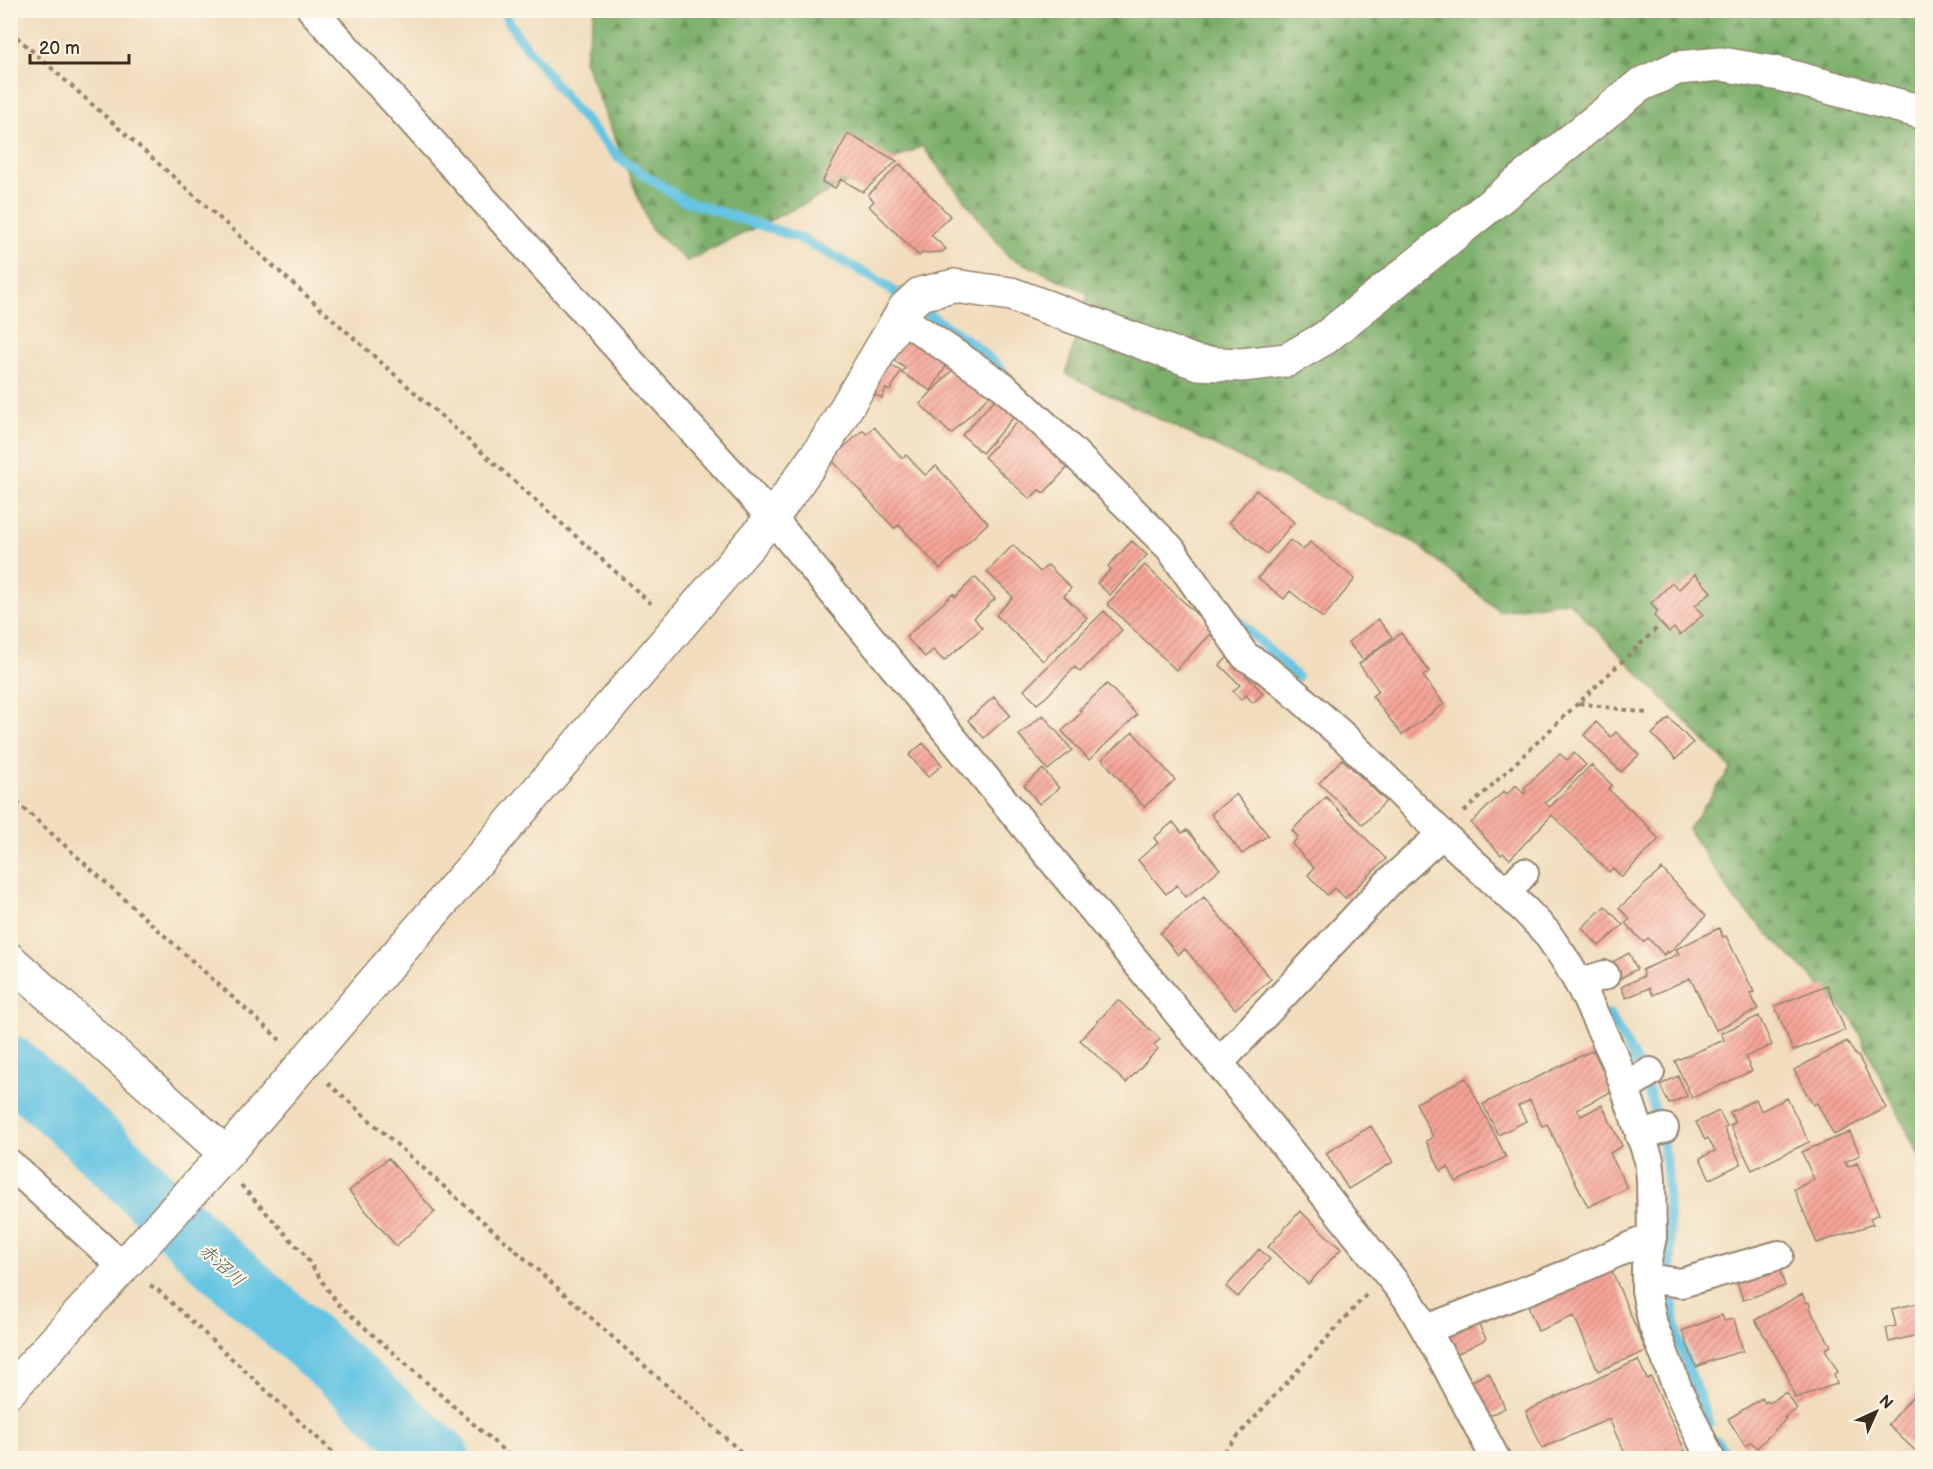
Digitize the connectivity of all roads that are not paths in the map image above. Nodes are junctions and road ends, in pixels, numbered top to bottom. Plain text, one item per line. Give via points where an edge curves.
1 (312, 10) edge
2 (1923, 112) edge
3 (908, 306) junction
4 (772, 518) junction
5 (1442, 834) junction
6 (10, 960) edge
7 (1219, 1063) junction
8 (1650, 1072) dead end
9 (1625, 1088) junction
10 (218, 1163) junction
11 (10, 1164) edge
12 (1653, 1237) junction
13 (1779, 1255) dead end
14 (130, 1259) junction
15 (1661, 1280) junction
16 (1426, 1329) junction
17 (10, 1390) edge
18 (1494, 1458) edge
19 (1710, 1458) edge

1 - 4 street
2 - 3 street via 1780,74 1722,64 1677,68 1640,85 1325,338 1287,360 1242,365 1198,363 1011,294 954,286
3 - 4 street via 826,442
3 - 5 street via 1062,441 1170,548 1245,656 1344,737
4 - 7 street
4 - 10 street
5 - 7 street via 1388,883
5 - 9 street via 1515,883 1546,932 1592,979
6 - 10 street
7 - 16 street via 1387,1272
8 - 9 street
9 - 12 street via 1652,1132 1649,1160
10 - 14 street
11 - 14 street
12 - 15 street via 1646,1266
12 - 16 street
13 - 15 street
14 - 17 street
15 - 19 street via 1646,1290 1653,1325
16 - 18 street

